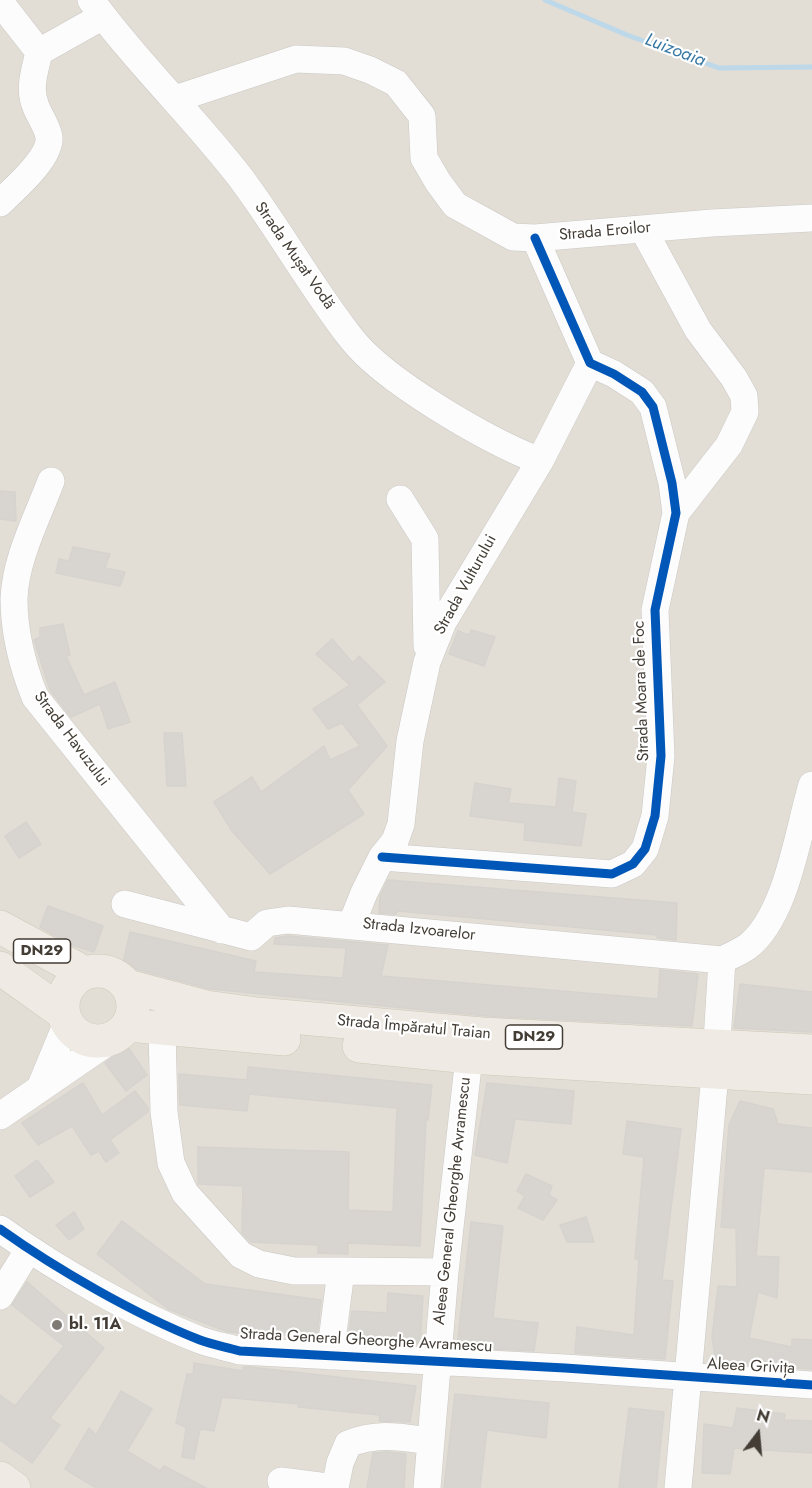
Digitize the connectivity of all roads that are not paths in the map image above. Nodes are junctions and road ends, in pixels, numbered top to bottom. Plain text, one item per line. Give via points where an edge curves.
1 (0, 2) edge
2 (97, 8) edge
3 (10, 35) edge
4 (39, 52) junction
5 (175, 99) junction
6 (0, 203) edge
7 (812, 218) edge
8 (643, 229) junction
9 (535, 238) junction
10 (590, 363) junction
11 (540, 461) junction
12 (51, 481) dead end
13 (400, 499) dead end
14 (676, 513) junction
15 (428, 662) junction
16 (812, 785) edge
17 (382, 857) junction
18 (125, 904) dead end
19 (352, 923) junction
20 (0, 927) edge
21 (222, 930) junction
22 (722, 960) junction
23 (0, 968) edge
24 (85, 973) junction
25 (128, 986) junction
26 (65, 1018) junction
27 (162, 1029) junction
28 (122, 1031) junction
29 (812, 1051) edge
30 (469, 1057) junction
31 (716, 1061) junction
32 (812, 1078) edge
33 (40, 1088) junction
34 (0, 1116) edge
35 (0, 1229) edge
36 (29, 1250) junction
37 (341, 1271) junction
38 (445, 1272) junction
39 (0, 1296) edge
40 (330, 1356) junction
41 (437, 1361) junction
42 (688, 1378) junction
43 (812, 1385) edge
44 (430, 1441) junction
45 (0, 1478) edge
46 (281, 1481) dead end
47 (14, 1488) edge
48 (335, 1488) edge
49 (427, 1488) edge
50 (678, 1488) edge

1 - 3 street
2 - 4 street
2 - 5 street, Strada Mușat Vodă
3 - 4 street
4 - 6 street via 31,87 49,138 35,168
5 - 9 street, Strada Eroilor via 296,59 344,61 370,70 396,83 422,116 424,158 455,205 513,237
5 - 11 street, Strada Mușat Vodă via 240,178 352,340 385,372 425,398 516,452
7 - 8 street, Strada Eroilor
8 - 9 street, Strada Eroilor
8 - 14 street via 698,330 744,396 745,411 729,445
9 - 10 street
10 - 11 street, Strada Vulturului
10 - 14 street, Strada Moara de Foc via 642,392 653,407
11 - 15 street, Strada Vulturului via 443,622
12 - 21 street, Strada Havuzului via 22,558 14,599 23,667 35,697
13 - 15 street via 425,539
14 - 17 street, Strada Moara de Foc via 655,610 661,756 655,816 645,849 633,864 612,874
15 - 17 street, Strada Vulturului via 410,741 401,824 395,841
16 - 22 street via 774,914 748,946
17 - 19 street, Strada Vulturului
18 - 21 street, Strada Izvoarelor
19 - 21 street, Strada Izvoarelor via 288,920 267,923 250,937
19 - 22 street, Strada Izvoarelor
20 - 24 main road, DN29
22 - 31 street
23 - 26 main road, DN29
24 - 25 main road, DN29 via 108,972
24 - 26 main road, DN29 via 68,989
25 - 28 main road via 134,1008
25 - 31 main road, Strada Împăratul Traian / DN29 via 206,1007 257,1014 482,1034
26 - 28 main road, DN29 via 86,1039 98,1042
26 - 33 street
27 - 28 main road, Strada Împăratul Traian / DN29
27 - 30 main road, Strada Împăratul Traian / DN29
27 - 37 street via 164,1112 171,1163 185,1193 242,1255 259,1264 294,1270
28 - 33 street
29 - 31 main road, Strada Împăratul Traian / DN29
30 - 31 main road, Strada Împăratul Traian / DN29
30 - 38 street, Aleea General Gheorghe Avramescu
31 - 32 main road, Strada Împăratul Traian / DN29
31 - 42 street
33 - 34 street
35 - 36 street, Strada General Gheorghe Avramescu
36 - 39 street
36 - 40 street, Strada General Gheorghe Avramescu via 146,1315 202,1341 240,1351
37 - 38 street
37 - 40 street
38 - 41 street, Aleea General Gheorghe Avramescu
40 - 41 street, Strada General Gheorghe Avramescu
41 - 42 street, Strada General Gheorghe Avramescu
41 - 44 street, Aleea General Gheorghe Avramescu
42 - 43 street, Aleea Grivița
42 - 50 street
44 - 48 street via 384,1434 348,1444
44 - 49 street, Aleea General Gheorghe Avramescu
45 - 47 main road
46 - 48 street

